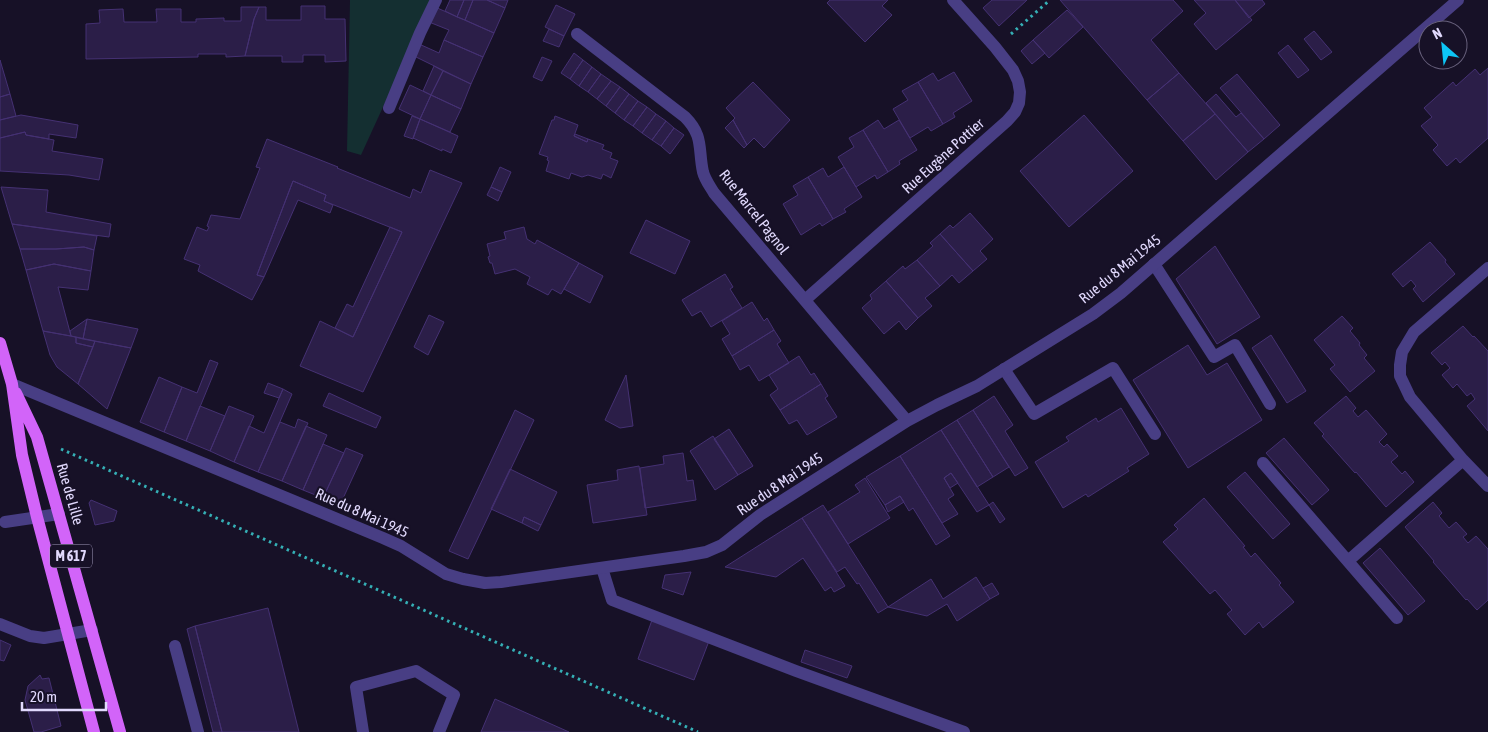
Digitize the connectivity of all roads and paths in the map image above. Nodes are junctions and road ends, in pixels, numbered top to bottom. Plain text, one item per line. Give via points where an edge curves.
1 (436, 0) edge
2 (953, 0) edge
3 (1050, 0) edge
4 (1458, 0) edge
5 (577, 34) dead end
6 (995, 47) junction
7 (389, 108) dead end
8 (1154, 264) junction
9 (1488, 268) edge
10 (805, 300) junction
11 (0, 343) edge
12 (1004, 369) junction
13 (12, 384) junction
14 (1270, 404) dead end
15 (907, 421) junction
16 (1154, 434) dead end
17 (36, 437) junction
18 (1464, 460) junction
19 (1263, 463) dead end
20 (1488, 486) edge
21 (59, 514) junction
22 (37, 517) junction
23 (5, 522) dead end
24 (1348, 561) junction
25 (602, 568) junction
26 (1397, 618) dead end
27 (0, 624) edge
28 (92, 630) junction
29 (67, 634) junction
30 (175, 646) dead end
31 (94, 732) edge
32 (120, 732) edge
33 (198, 732) edge
34 (364, 732) edge
35 (439, 732) edge
36 (698, 732) edge
37 (964, 732) edge

1 - 7 street
2 - 6 street, Rue Eugène Pottier
3 - 6 path
4 - 8 street, Rue du 8 Mai 1945
5 - 10 street, Rue Marcel Pagnol via 693,125 698,135 703,172 714,193
6 - 10 street, Rue Eugène Pottier via 1018,81 1019,103 1015,112
8 - 12 street, Rue du 8 Mai 1945 via 1093,314
8 - 14 street via 1214,357 1234,345
9 - 18 street via 1414,332 1402,352 1400,365 1400,376 1410,397
10 - 15 street, Rue Marcel Pagnol
11 - 13 main road, Rue de Lille / M 617
12 - 15 street, Rue du 8 Mai 1945
12 - 16 street via 1034,414 1113,368
13 - 17 main road, Rue de Lille / M 617
13 - 22 main road, Rue de Lille / M 617 via 22,455
13 - 25 street, Rue du 8 Mai 1945 via 383,538 446,574 485,583
15 - 25 street, Rue du 8 Mai 1945 via 760,515 722,545 706,552
17 - 21 main road, Rue de Lille / M 617
17 - 36 path
18 - 20 street
18 - 24 street
19 - 24 street
21 - 22 street
21 - 28 main road, Rue de Lille / M 617
22 - 23 street
22 - 29 main road, Rue de Lille / M 617
24 - 26 street
25 - 37 street via 612,600
27 - 29 street via 30,636 44,638
28 - 29 street
28 - 32 main road, Rue de Lille / M 617
29 - 31 main road, Rue de Lille / M 617
30 - 33 street
34 - 35 street via 356,687 416,671 454,695

